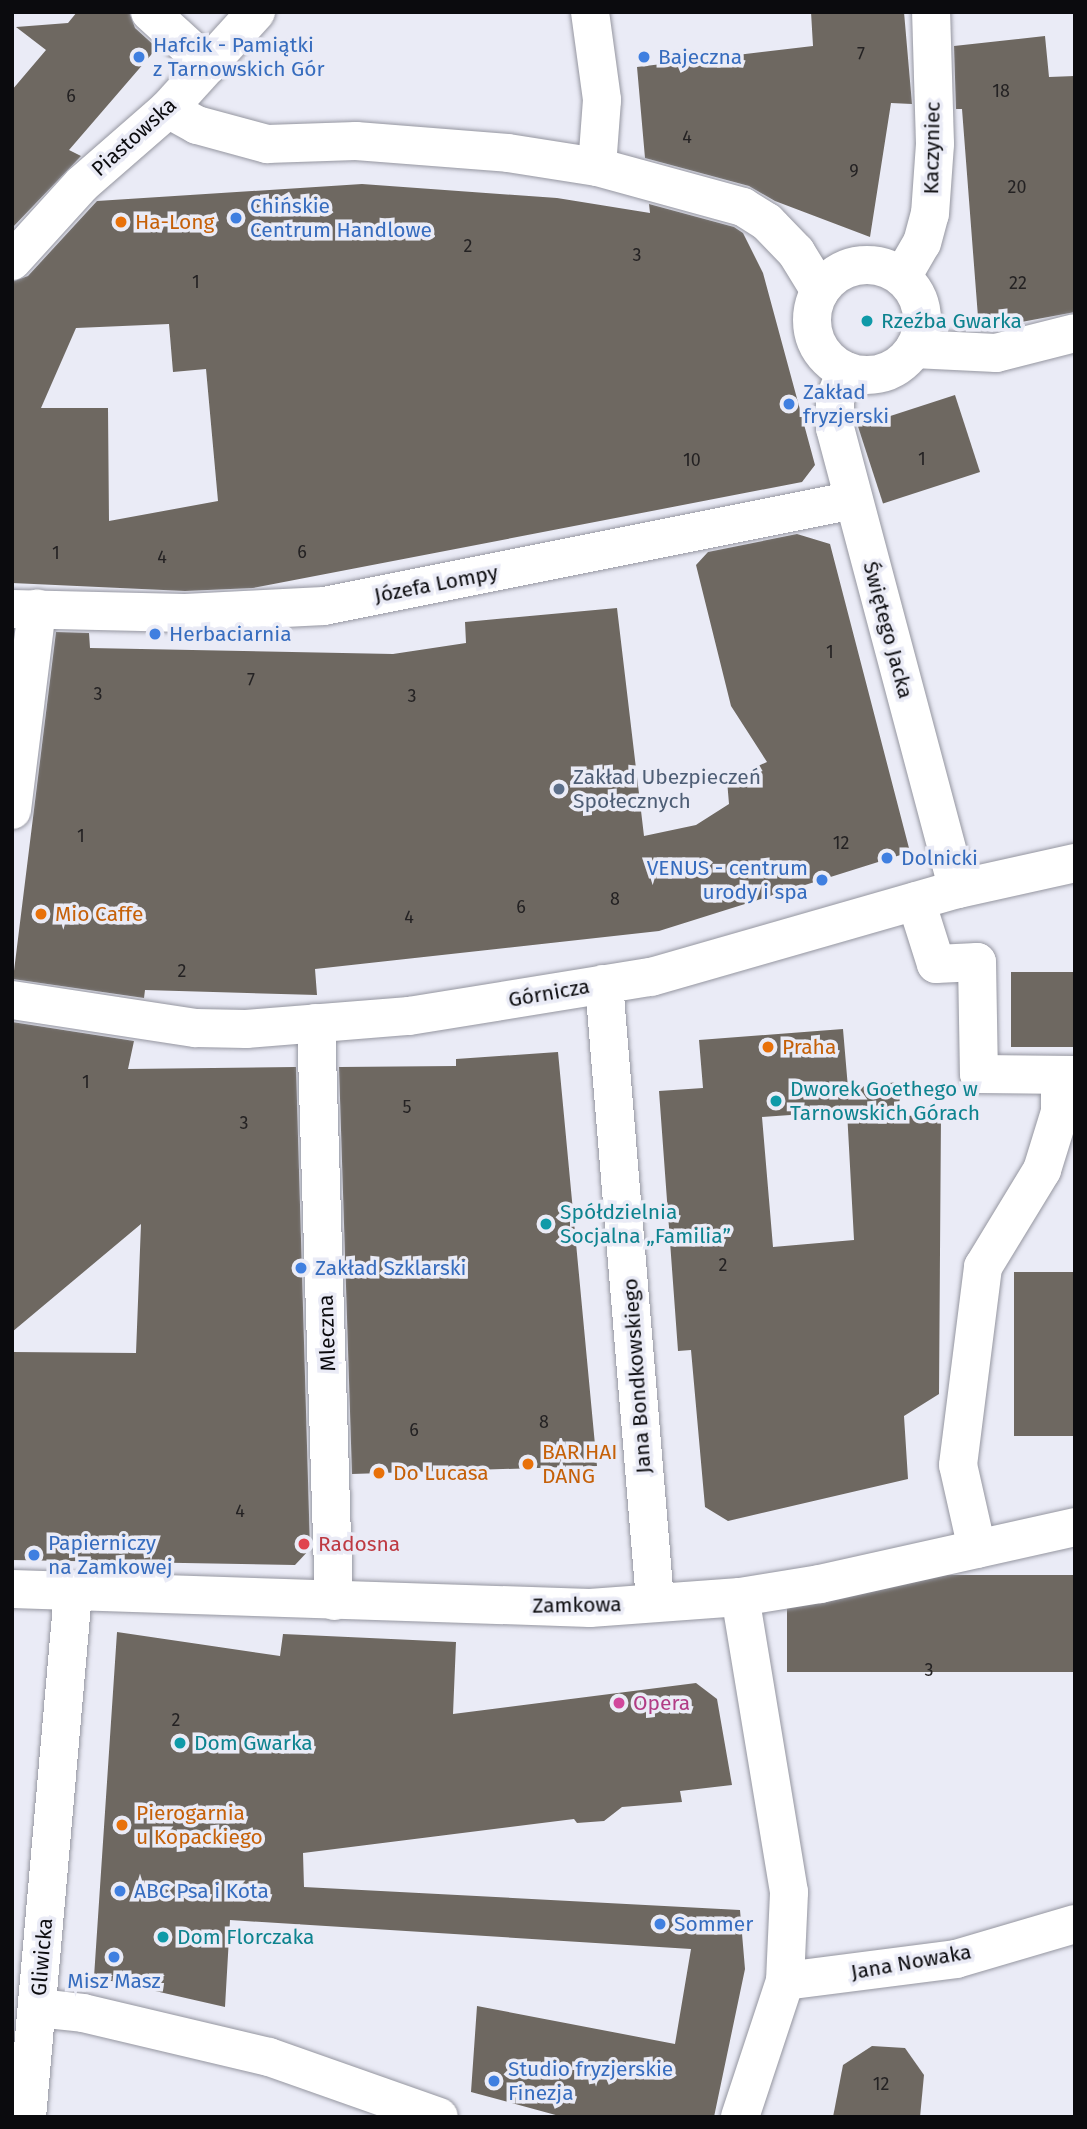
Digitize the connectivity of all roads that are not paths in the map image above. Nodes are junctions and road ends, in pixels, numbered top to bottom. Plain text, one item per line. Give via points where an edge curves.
1 (150, 12) edge
2 (256, 12) edge
3 (590, 12) edge
4 (931, 12) edge
5 (208, 65) junction
6 (168, 109) junction
7 (597, 167) junction
8 (12, 261) edge
9 (901, 277) junction
10 (820, 291) junction
11 (1075, 333) edge
12 (914, 349) junction
13 (846, 371) junction
14 (854, 500) junction
15 (25, 609) edge
16 (12, 810) edge
17 (1075, 863) edge
18 (958, 889) junction
19 (916, 901) junction
20 (604, 984) junction
21 (12, 1000) edge
22 (316, 1023) junction
23 (1067, 1075) edge
24 (1075, 1527) edge
25 (977, 1549) junction
26 (12, 1589) edge
27 (73, 1593) junction
28 (740, 1597) junction
29 (334, 1601) junction
30 (655, 1601) junction
31 (1075, 1924) edge
32 (785, 1981) junction
33 (38, 2008) junction
34 (23, 2061) edge
35 (27, 2117) edge
36 (439, 2117) edge
37 (740, 2117) edge

1 - 5 street
2 - 5 street, Piastowska
3 - 7 street via 603,100
4 - 9 street, Kaczyniec via 935,144 930,214 922,243
5 - 6 street, Piastowska
6 - 7 street via 197,125 267,144 435,144
6 - 8 street, Piastowska via 82,184
7 - 10 street via 758,214 796,252
9 - 10 street via 874,265 858,265 843,270
9 - 12 street via 913,289 922,319
10 - 13 street via 813,330 825,354
11 - 12 street via 996,353
12 - 13 street via 891,369 861,374
13 - 14 street, Świętego Jacka via 832,414
14 - 15 street, Józefa Lompy via 324,606 186,613
14 - 18 street, Świętego Jacka
15 - 16 street
17 - 18 street, Górnicza
18 - 19 street, Górnicza
19 - 20 street, Górnicza via 651,977
19 - 23 street via 936,964 977,962 979,1074
20 - 22 street, Górnicza via 409,1016
20 - 30 street, Jana Bondkowskiego
21 - 22 street, Górnicza via 196,1028
22 - 29 street, Mleczna
23 - 25 street via 1042,1170 983,1267 958,1465
24 - 25 street, Zamkowa
25 - 28 street, Zamkowa
26 - 27 street
27 - 29 street, Zamkowa
27 - 33 street, Gliwicka
28 - 30 street, Zamkowa
28 - 32 street via 789,1892
29 - 30 street, Zamkowa via 590,1608
31 - 32 street, Jana Nowaka via 956,1959
32 - 37 street
33 - 34 street
33 - 36 street, Gliwicka via 83,2013 269,2057
34 - 35 street

